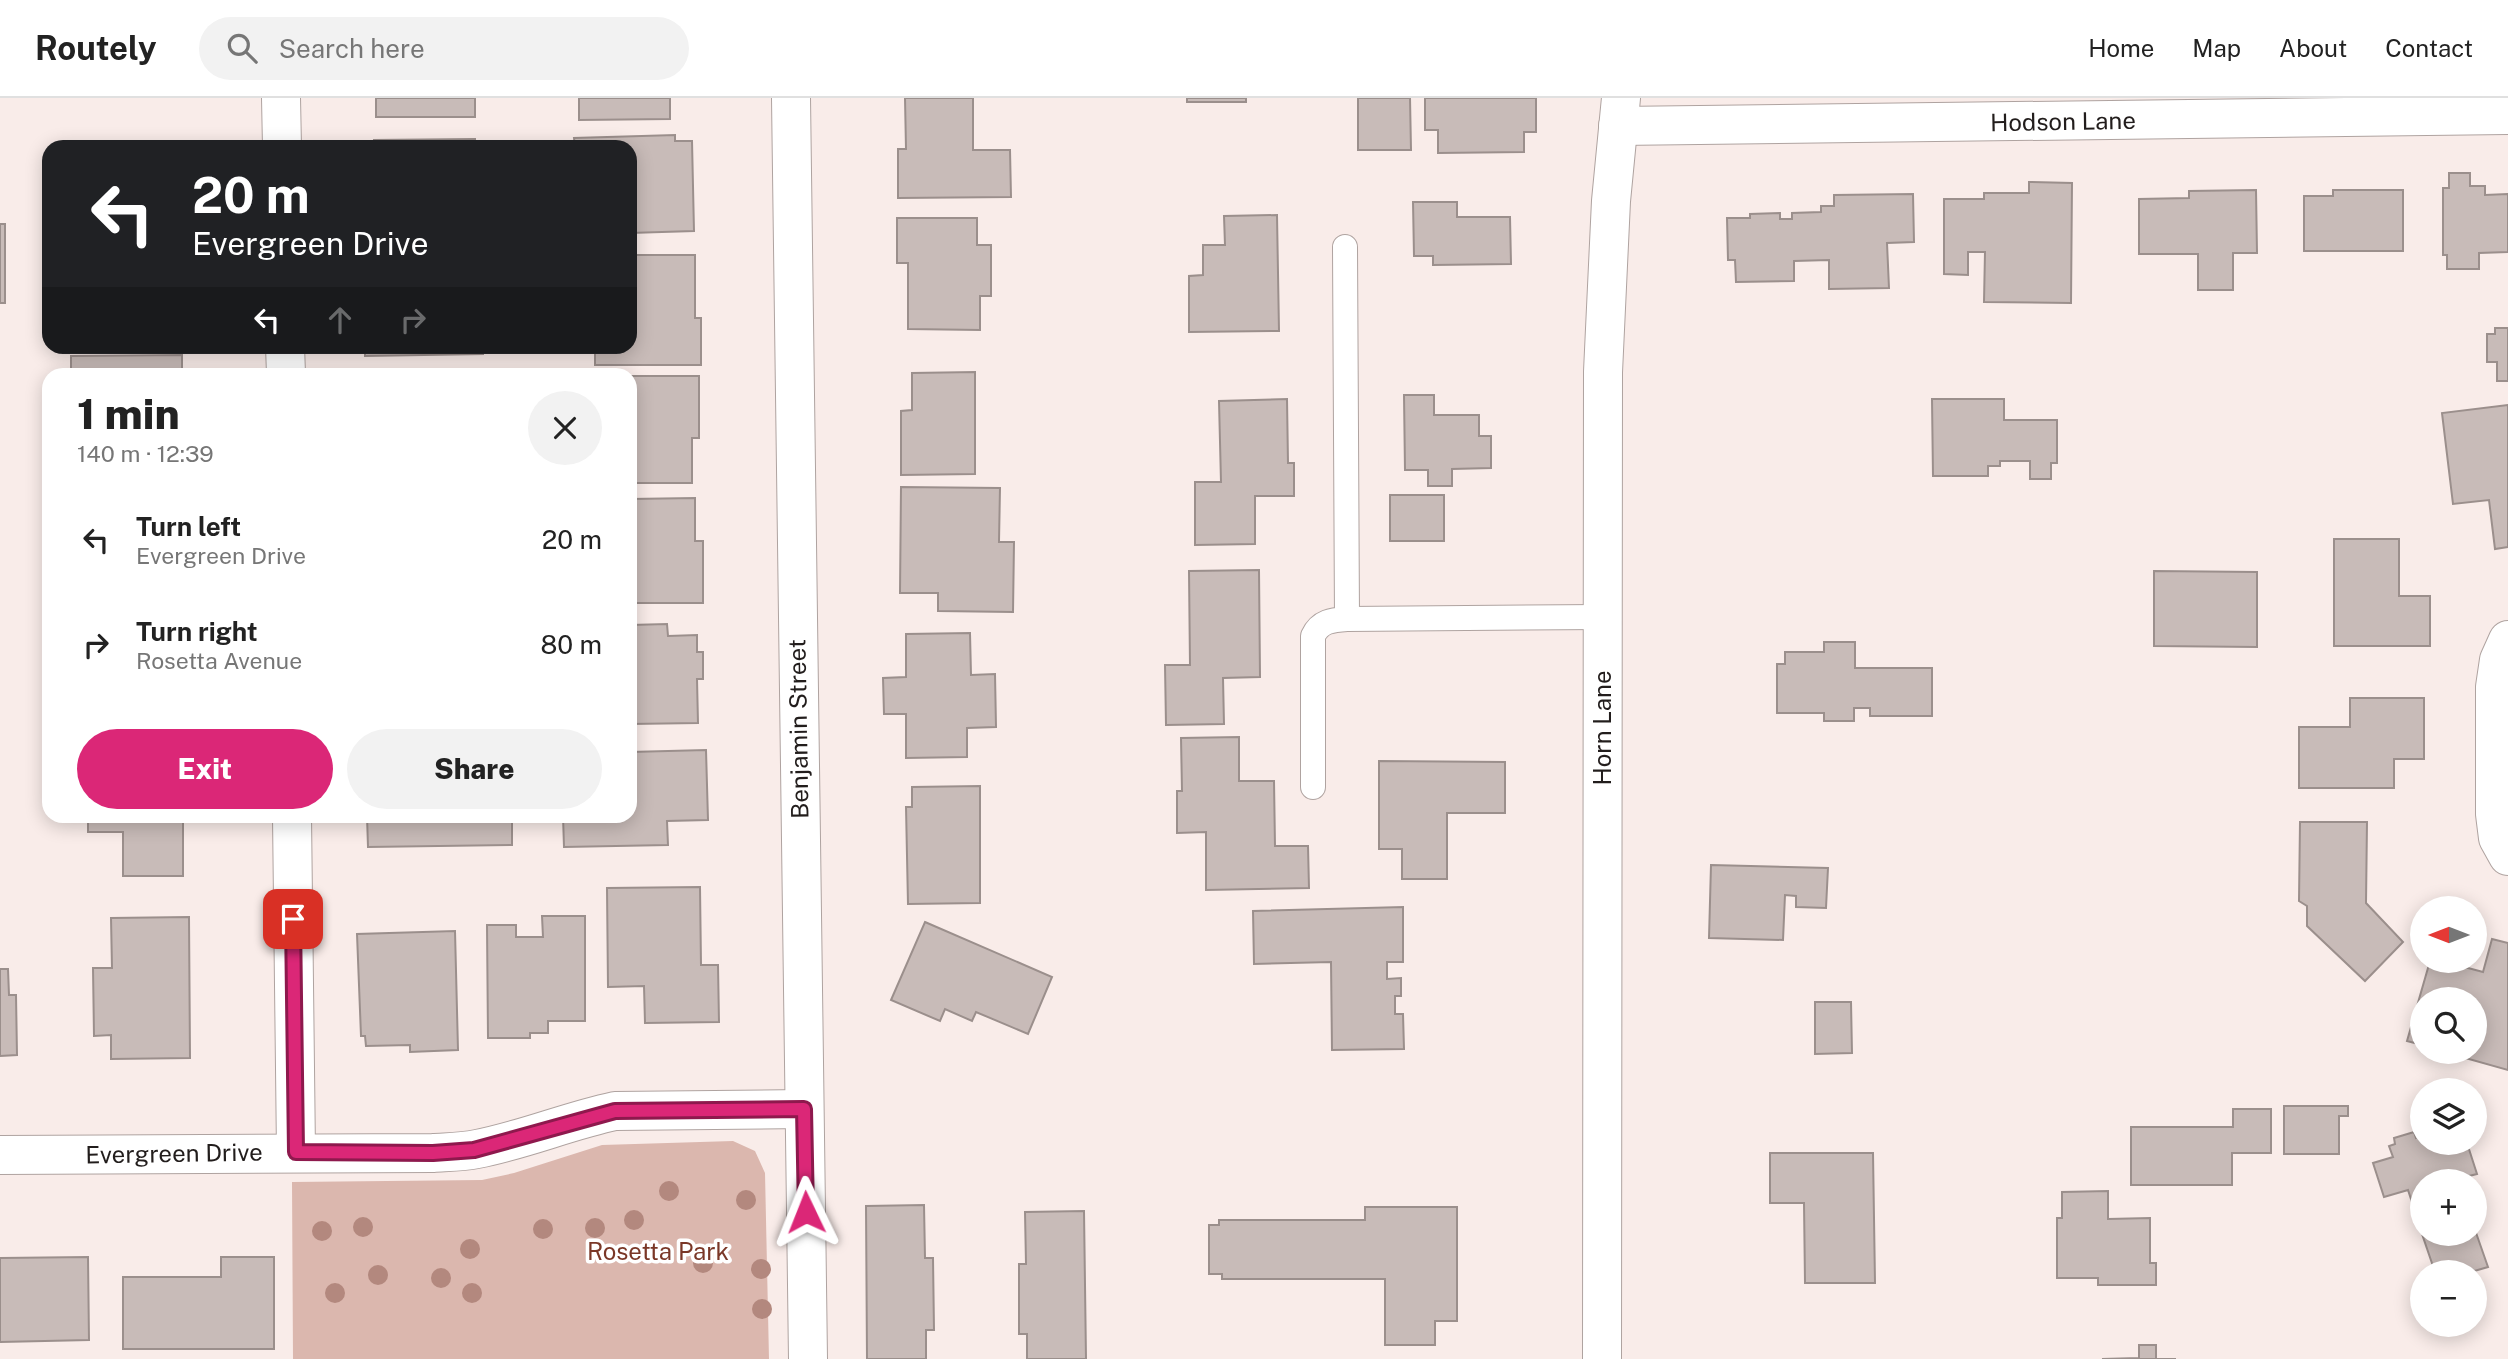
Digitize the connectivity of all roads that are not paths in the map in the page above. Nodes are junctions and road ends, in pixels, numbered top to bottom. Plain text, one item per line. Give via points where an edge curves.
1 (281, 98) edge
2 (791, 98) edge
3 (1619, 112) edge
4 (2508, 115) edge
5 (282, 140) edge
6 (1345, 247) dead end
7 (1603, 617) junction
8 (1347, 619) junction
9 (2508, 640) edge
10 (1312, 787) dead end
11 (292, 823) edge
12 (2508, 856) edge
13 (804, 1109) junction
14 (296, 1152) junction
15 (0, 1155) edge
16 (808, 1359) edge
17 (1602, 1359) edge

1 - 5 street
2 - 13 street, Benjamin Street
3 - 4 street, Hodson Lane
3 - 7 street, Horn Lane via 1603,372
6 - 8 lane
7 - 8 lane
7 - 17 street, Horn Lane
8 - 10 lane via 1324,623 1312,636
9 - 12 street via 2495,687 2495,814 2498,838
11 - 14 street
13 - 14 street, Evergreen Drive via 615,1111 474,1150
13 - 16 street, Benjamin Street
14 - 15 street, Evergreen Drive

